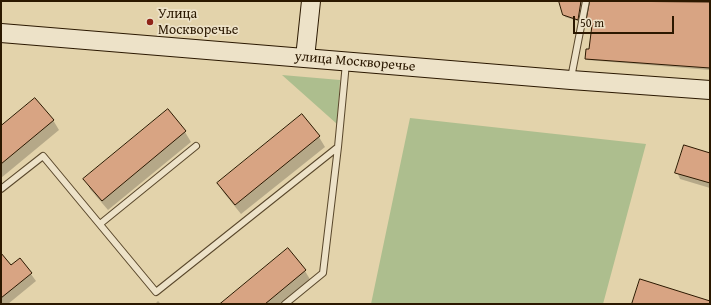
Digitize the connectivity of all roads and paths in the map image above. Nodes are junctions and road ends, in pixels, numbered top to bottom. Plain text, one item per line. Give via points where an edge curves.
1 (311, 1) edge
2 (586, 1) edge
3 (1, 33) edge
4 (304, 58) junction
5 (347, 61) junction
6 (571, 80) junction
7 (710, 90) edge
8 (196, 146) dead end
9 (338, 147) junction
10 (1, 189) edge
11 (100, 224) junction
12 (285, 304) edge

1 - 4 main road
2 - 6 lane
3 - 4 main road, улица Москворечье
4 - 5 main road, улица Москворечье
5 - 6 main road, улица Москворечье
5 - 9 lane
6 - 7 main road, улица Москворечье
8 - 11 lane
9 - 11 lane via 156,292
9 - 12 lane via 323,273
10 - 11 lane via 43,156

